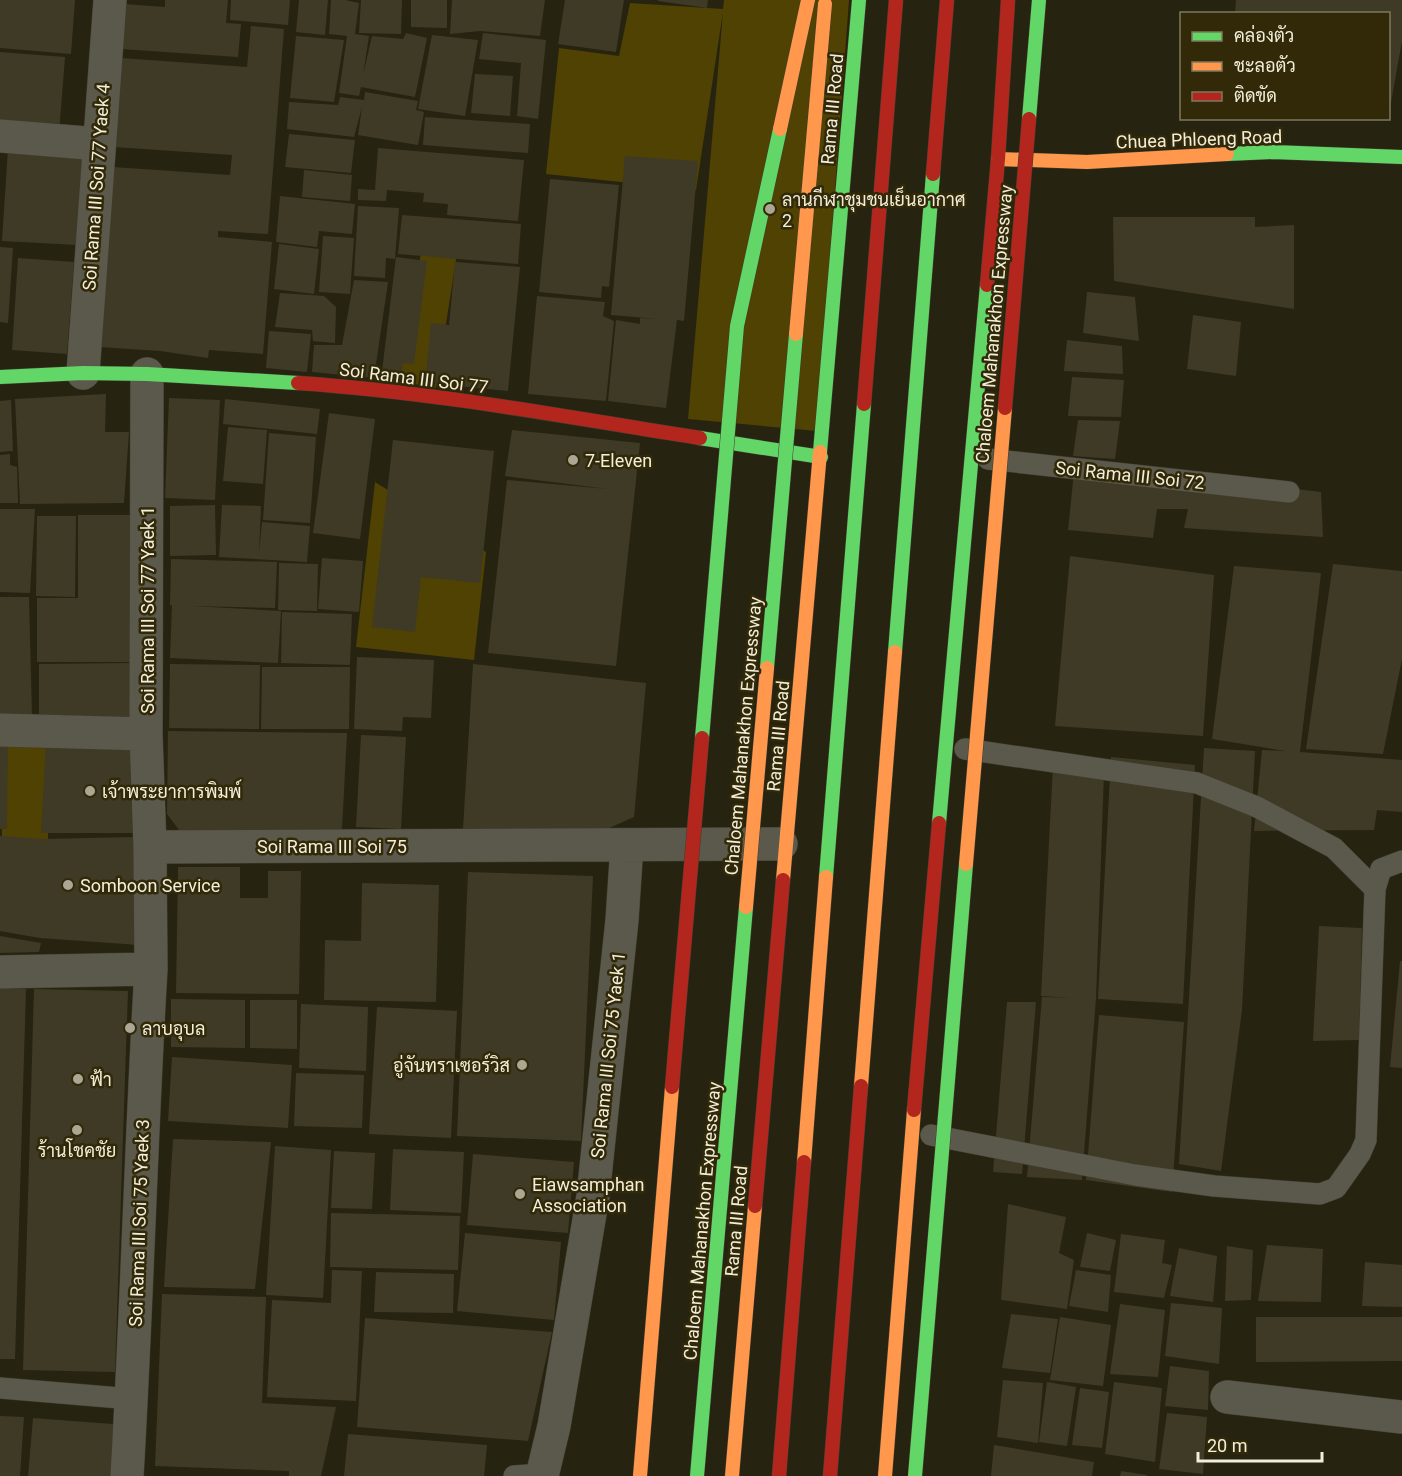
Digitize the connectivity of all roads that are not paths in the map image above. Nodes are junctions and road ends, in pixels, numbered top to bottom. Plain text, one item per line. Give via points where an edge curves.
1 (110, 0) edge
2 (808, 0) edge
3 (825, 0) edge
4 (859, 0) edge
5 (896, 0) edge
6 (947, 0) edge
7 (1008, 0) edge
8 (1039, 0) edge
9 (0, 140) edge
10 (99, 144) junction
11 (1402, 157) edge
12 (998, 159) junction
13 (83, 373) junction
14 (147, 374) junction
15 (0, 377) edge
16 (821, 457) junction
17 (971, 457) junction
18 (1288, 492) dead end
19 (0, 730) edge
20 (146, 734) junction
21 (947, 746) junction
22 (787, 844) junction
23 (627, 845) junction
24 (150, 847) junction
25 (1402, 861) edge
26 (1375, 890) junction
27 (151, 969) junction
28 (0, 972) edge
29 (912, 1131) junction
30 (0, 1388) edge
31 (1227, 1397) dead end
32 (132, 1399) junction
33 (1402, 1417) edge
34 (533, 1475) edge
35 (127, 1476) edge
36 (640, 1476) edge
37 (698, 1476) edge
38 (732, 1476) edge
39 (779, 1476) edge
40 (830, 1476) edge
41 (885, 1476) edge
42 (915, 1476) edge

1 - 10 street, Soi Rama III Soi 77 Yaek 4
2 - 36 main road, bridge via 738,326
3 - 37 main road, Chaloem Mahanakhon Expressway, bridge
4 - 16 main road, Rama III Road
5 - 39 main road
6 - 40 main road
7 - 12 main road
8 - 42 main road, Chaloem Mahanakhon Expressway, bridge
9 - 10 street
10 - 13 street, Soi Rama III Soi 77 Yaek 4
11 - 12 main road, Chuea Phloeng Road via 1273,152 1087,162
12 - 17 main road
13 - 14 main road, Soi Rama III Soi 77
13 - 15 main road, Soi Rama III Soi 77
14 - 16 main road, Soi Rama III Soi 77 via 354,387
14 - 20 street, Soi Rama III Soi 77 Yaek 1
16 - 22 main road, Rama III Road
17 - 18 lane, Soi Rama III Soi 72
17 - 21 main road
19 - 20 street
20 - 24 street, Soi Rama III Soi 77 Yaek 1
21 - 26 lane via 1197,783 1257,807 1334,848
21 - 29 main road
22 - 23 street, Soi Rama III Soi 75
22 - 38 main road, Rama III Road
23 - 24 street, Soi Rama III Soi 75
23 - 34 street, Soi Rama III Soi 75 Yaek 1 via 593,1196 554,1426
24 - 27 street
25 - 26 lane via 1381,869
26 - 29 lane via 1366,1140 1336,1188 1320,1194 1214,1186 1135,1175
27 - 28 street
27 - 32 street, Soi Rama III Soi 75 Yaek 3
29 - 41 main road
30 - 32 lane
31 - 33 street
32 - 35 street, Soi Rama III Soi 75 Yaek 3

